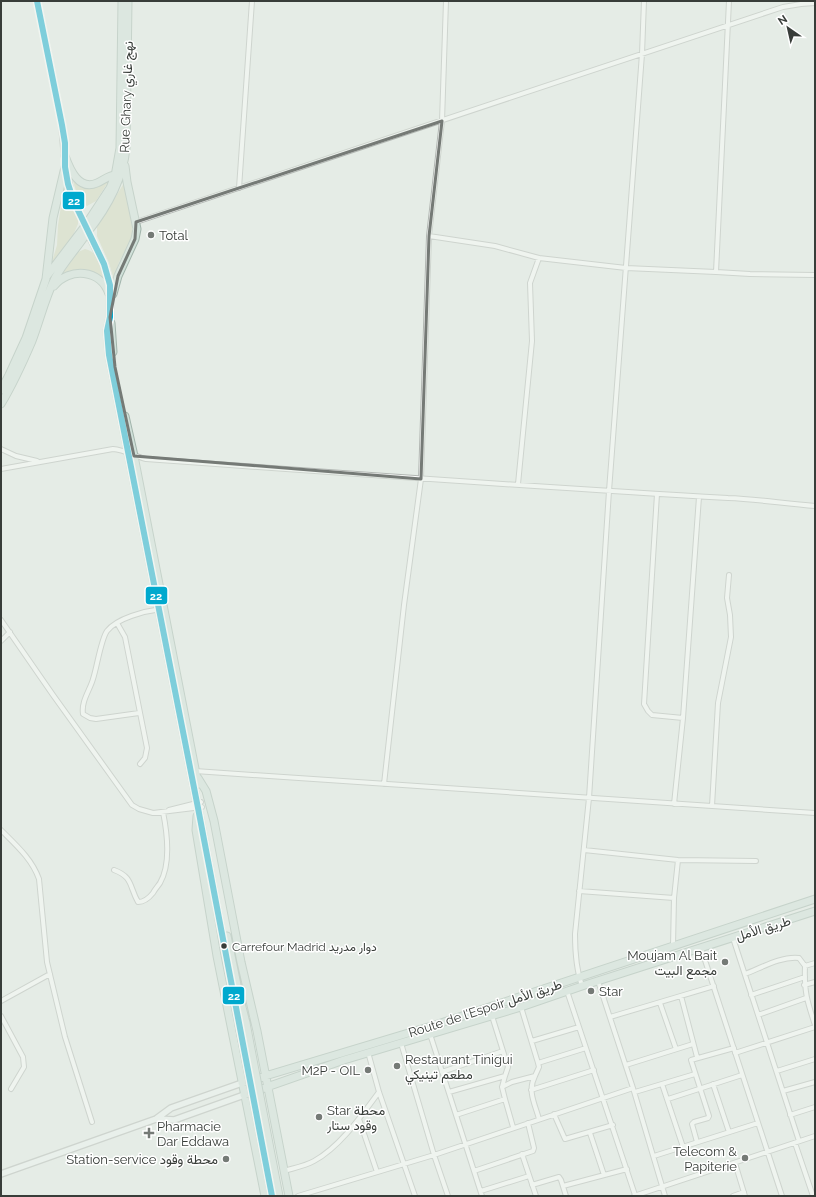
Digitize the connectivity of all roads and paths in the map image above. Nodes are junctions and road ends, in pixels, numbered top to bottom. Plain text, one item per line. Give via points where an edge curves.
1 (37, 1) edge
2 (122, 1) edge
3 (128, 1) edge
4 (252, 1) edge
5 (446, 1) edge
6 (644, 1) edge
7 (729, 1) edge
8 (815, 3) edge
9 (727, 25) junction
10 (642, 54) junction
11 (442, 121) junction
12 (66, 156) junction
13 (125, 161) junction
14 (65, 167) junction
15 (118, 175) junction
16 (127, 182) junction
17 (239, 188) junction
18 (136, 222) junction
19 (87, 229) junction
20 (429, 236) junction
21 (539, 258) junction
22 (626, 268) junction
23 (716, 272) junction
24 (815, 274) edge
25 (47, 276) junction
26 (48, 293) junction
27 (111, 302) junction
28 (110, 317) junction
29 (1, 390) edge
30 (2, 400) edge
31 (1, 449) edge
32 (127, 452) junction
33 (134, 456) junction
34 (39, 462) junction
35 (1, 469) edge
36 (421, 479) junction
37 (518, 484) junction
38 (609, 491) junction
39 (657, 494) junction
40 (699, 497) junction
41 (815, 506) edge
42 (729, 575) dead end
43 (161, 609) junction
44 (1, 620) edge
45 (117, 623) junction
46 (10, 632) junction
47 (1, 641) edge
48 (140, 713) junction
49 (683, 718) junction
50 (140, 764) dead end
51 (196, 774) junction
52 (384, 784) junction
53 (589, 798) junction
54 (674, 804) junction
55 (199, 806) junction
56 (712, 806) junction
57 (165, 812) junction
58 (815, 814) edge
59 (1, 830) edge
60 (584, 850) junction
61 (678, 860) junction
62 (756, 861) dead end
63 (114, 870) dead end
64 (579, 891) junction
65 (674, 898) junction
66 (815, 900) edge
67 (815, 912) edge
68 (733, 938) junction
69 (673, 946) junction
70 (701, 948) junction
71 (815, 963) edge
72 (805, 966) junction
73 (50, 974) junction
74 (745, 974) junction
75 (579, 977) junction
76 (805, 978) junction
77 (598, 981) junction
78 (815, 982) edge
79 (804, 985) junction
80 (582, 986) junction
81 (714, 986) junction
82 (567, 991) junction
83 (751, 995) junction
84 (681, 996) junction
85 (806, 998) junction
86 (1, 1001) edge
87 (660, 1003) junction
88 (521, 1007) junction
89 (758, 1015) junction
90 (1, 1016) edge
91 (492, 1016) junction
92 (610, 1017) junction
93 (242, 1024) junction
94 (815, 1026) edge
95 (579, 1027) junction
96 (430, 1034) junction
97 (532, 1041) junction
98 (767, 1042) junction
99 (401, 1043) junction
100 (693, 1044) junction
101 (586, 1048) junction
102 (734, 1048) junction
103 (676, 1049) junction
104 (503, 1051) junction
105 (368, 1052) junction
106 (735, 1053) junction
107 (697, 1057) junction
108 (815, 1059) edge
109 (344, 1060) joint
110 (538, 1063) junction
111 (626, 1065) junction
112 (594, 1070) junction
113 (777, 1071) junction
114 (442, 1072) junction
115 (695, 1074) junction
116 (742, 1074) junction
117 (266, 1075) junction
118 (505, 1076) junction
119 (535, 1076) junction
120 (815, 1082) edge
121 (242, 1083) junction
122 (662, 1084) junction
123 (713, 1084) junction
124 (268, 1086) junction
125 (502, 1087) junction
126 (700, 1088) junction
127 (11, 1089) dead end
128 (531, 1090) junction
129 (634, 1090) junction
130 (782, 1091) junction
131 (379, 1092) junction
132 (449, 1092) junction
133 (244, 1095) junction
134 (603, 1098) junction
135 (505, 1099) junction
136 (668, 1099) junction
137 (815, 1107) edge
138 (554, 1114) junction
139 (456, 1115) junction
140 (790, 1115) junction
141 (156, 1119) junction
142 (359, 1119) junction
143 (539, 1119) junction
144 (92, 1122) dead end
145 (528, 1123) junction
146 (758, 1123) junction
147 (613, 1125) junction
148 (513, 1128) junction
149 (590, 1132) junction
150 (729, 1132) junction
151 (815, 1136) edge
152 (697, 1142) junction
153 (797, 1142) junction
154 (465, 1144) junction
155 (683, 1147) junction
156 (767, 1152) junction
157 (434, 1154) junction
158 (522, 1154) junction
159 (654, 1156) junction
160 (404, 1163) junction
161 (735, 1163) junction
162 (627, 1169) junction
163 (284, 1171) junction
164 (474, 1171) junction
165 (377, 1172) junction
166 (1, 1174) edge
167 (604, 1175) junction
168 (529, 1176) junction
169 (532, 1185) junction
170 (563, 1186) junction
171 (662, 1187) junction
172 (482, 1194) edge
173 (745, 1194) edge
174 (265, 1196) edge
175 (272, 1196) edge
176 (279, 1196) edge
177 (289, 1196) edge
178 (298, 1196) edge
179 (415, 1196) edge
180 (448, 1196) edge
181 (536, 1196) edge
182 (566, 1196) edge
183 (634, 1196) edge
184 (665, 1196) edge
185 (733, 1196) edge
186 (782, 1196) edge
187 (813, 1196) edge

1 - 12 street
2 - 15 highway, Rue Ghary نهج غاري
3 - 13 highway, Rue Ghary نهج غاري
4 - 17 street
5 - 11 street
6 - 10 street
7 - 9 street
8 - 9 street via 783,7
9 - 10 street
9 - 23 street
10 - 11 street
10 - 22 street
11 - 17 street
11 - 20 street
12 - 14 street
12 - 15 highway via 73,174 82,182 96,184
13 - 15 highway, Rue Ghary نهج غاري
13 - 16 highway
14 - 19 street via 70,193
14 - 25 highway via 52,222
15 - 16 highway
15 - 19 highway, Rue Ghary نهج غاري via 109,200
16 - 18 highway
17 - 18 street
18 - 27 highway via 135,239 118,276
19 - 25 highway
19 - 26 highway via 56,276
19 - 27 highway via 108,274
20 - 21 street via 495,246
20 - 36 street
21 - 22 street
21 - 37 street via 530,282 532,341
22 - 23 street
22 - 38 street
23 - 24 street
25 - 29 highway via 26,338
26 - 27 highway via 66,276 82,273 92,275 101,281 108,290
26 - 30 highway via 32,340 16,377
27 - 28 highway
28 - 32 highway via 107,332 109,355
28 - 33 highway via 115,367
31 - 34 street
32 - 33 street
32 - 34 street via 106,450
32 - 43 highway
33 - 36 street via 146,459
33 - 43 highway
34 - 35 street
36 - 37 street
36 - 52 street
37 - 38 street
38 - 39 street
38 - 53 street
39 - 40 street
39 - 49 street via 644,704 652,714
40 - 41 street
40 - 49 street
42 - 56 street via 727,598 731,638 718,703
43 - 45 street
43 - 51 highway
43 - 55 highway
44 - 46 street
45 - 48 street via 125,637
45 - 48 street via 107,631 104,638 83,706 83,714 96,719
46 - 47 street
46 - 57 street via 127,800 147,812
48 - 50 street via 147,748 146,758
49 - 54 street
51 - 52 street
51 - 55 highway
51 - 117 highway via 206,791 214,821
52 - 53 street
53 - 54 street
53 - 60 street
54 - 56 street
55 - 57 street
55 - 93 highway
55 - 121 highway via 196,818 199,851
56 - 58 street
57 - 63 street via 166,862 161,882 149,898 138,902 129,878
59 - 73 street via 36,868
60 - 61 street
60 - 64 street
61 - 62 street
61 - 65 street
64 - 65 street
64 - 75 street via 574,951
65 - 69 street
66 - 69 highway, Route de l’Espoir طريق الأمل
67 - 68 highway, طريق الأمل
68 - 70 highway, طريق الأمل
68 - 74 street
69 - 75 highway, Route de l’Espoir طريق الأمل
70 - 77 highway, طريق الأمل
70 - 81 street
71 - 72 street
72 - 74 street via 799,958 792,958
72 - 76 street
73 - 86 street
73 - 144 street via 65,1037
74 - 83 street
75 - 80 street
75 - 117 highway, Route de l’Espoir طريق الأمل via 407,1034
76 - 79 street
76 - 83 street
77 - 80 highway, طريق الأمل
77 - 92 street
78 - 79 street
79 - 85 street
80 - 82 highway, طريق الأمل
81 - 84 street
81 - 102 street
82 - 88 highway, طريق الأمل
82 - 95 street
83 - 89 street
84 - 87 street
84 - 100 street
85 - 89 street
85 - 94 street
87 - 92 street
87 - 103 street
88 - 91 highway, طريق الأمل
88 - 97 street
89 - 98 street
90 - 127 street via 23,1057 24,1067
91 - 96 highway, طريق الأمل
91 - 104 street
92 - 111 street
93 - 175 highway, bridge
93 - 176 highway, bridge
94 - 98 street
95 - 97 street
95 - 101 street
96 - 99 highway, طريق الأمل
96 - 114 street
97 - 110 street
98 - 106 street
98 - 113 street
99 - 105 highway, طريق الأمل
99 - 157 street
100 - 103 street
100 - 107 street
101 - 110 street
101 - 112 street
102 - 106 street
102 - 107 street
103 - 111 street
104 - 114 street
104 - 118 street via 508,1067
105 - 109 highway, طريق الأمل
105 - 131 street
106 - 116 street
107 - 115 street via 690,1060
108 - 113 street
109 - 124 highway, Route de l’Espoir طريق الأمل
110 - 119 street
111 - 129 street
112 - 128 street
112 - 134 street
113 - 130 street
114 - 132 street
115 - 122 street
115 - 126 street
116 - 123 street
116 - 146 street
117 - 121 highway, Route de l’Espoir طريق الأمل
117 - 124 highway
118 - 125 street
118 - 132 street
119 - 125 street
119 - 128 street
120 - 130 street
121 - 133 highway
121 - 141 street, Route de l’Espoir طريق الأمل via 171,1108
122 - 129 street
122 - 136 street
123 - 126 street
123 - 150 street
124 - 133 highway, Route de l’Espoir طريق الأمل
124 - 163 highway
125 - 135 street
126 - 136 street
126 - 152 street via 709,1116 692,1124
128 - 143 street
129 - 134 street
129 - 159 street
130 - 140 street
131 - 142 street
131 - 160 street
132 - 139 street
133 - 141 street, Route de l’Espoir طريق الأمل via 174,1120
133 - 174 highway
134 - 138 street
134 - 147 street
135 - 139 street
135 - 148 street
136 - 155 street
137 - 140 street
138 - 143 street
138 - 149 street via 565,1139
139 - 154 street
140 - 153 street
141 - 166 street, Route de l’Espoir طريق الأمل
142 - 163 street via 338,1143 313,1162
142 - 165 street
143 - 145 street
145 - 148 street
145 - 158 street via 534,1150
146 - 150 street
146 - 156 street
147 - 149 street
147 - 162 street
148 - 154 street
149 - 167 street
150 - 152 street
151 - 153 street
152 - 155 street
153 - 156 street
153 - 187 street
154 - 157 street
154 - 164 street
155 - 159 street
156 - 161 street
156 - 186 street
157 - 160 street
157 - 180 street
158 - 164 street
158 - 168 street
159 - 171 street
160 - 165 street
160 - 179 street
161 - 171 street
161 - 173 street
162 - 167 street
162 - 183 street
163 - 177 highway
164 - 172 street
165 - 178 street
167 - 170 street
168 - 169 street
168 - 172 street
169 - 170 street via 559,1177
169 - 181 street
170 - 182 street
171 - 183 street
171 - 184 street
173 - 185 street

